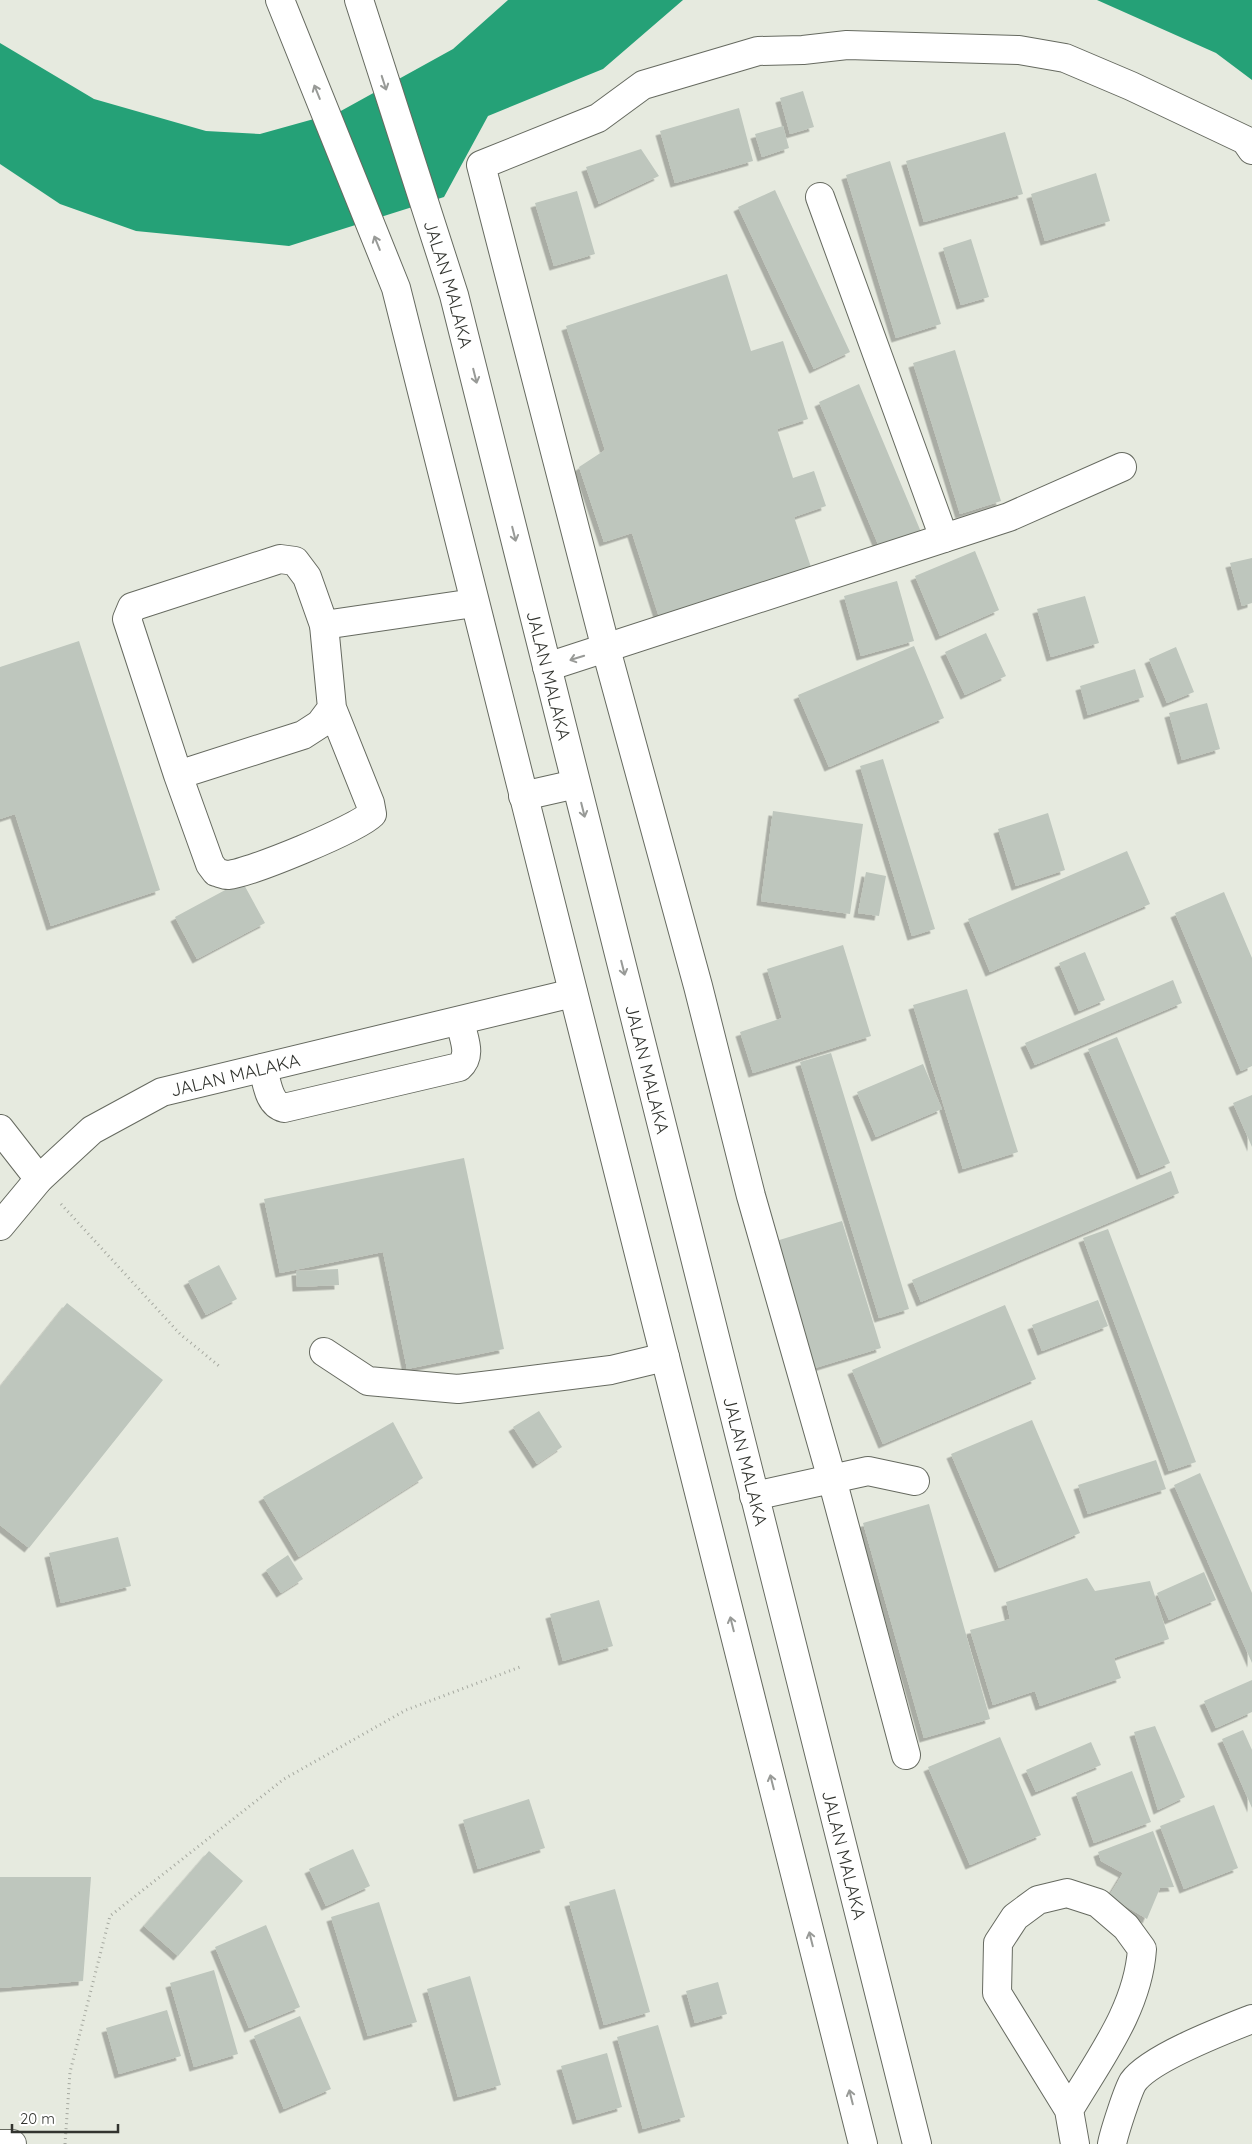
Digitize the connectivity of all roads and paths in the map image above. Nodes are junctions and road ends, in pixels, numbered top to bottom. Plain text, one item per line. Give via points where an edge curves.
1 (280, 0) edge
2 (359, 0) edge
3 (1252, 150) edge
4 (820, 198) dead end
5 (1122, 467) dead end
6 (944, 538) junction
7 (474, 603) junction
8 (324, 625) junction
9 (606, 649) junction
10 (547, 667) junction
11 (332, 708) junction
12 (178, 775) junction
13 (576, 784) junction
14 (523, 796) junction
15 (573, 993) junction
16 (466, 1019) junction
17 (263, 1068) junction
18 (0, 1129) edge
19 (39, 1179) junction
20 (0, 1226) edge
21 (324, 1352) dead end
22 (665, 1356) junction
23 (219, 1366) dead end
24 (832, 1479) junction
25 (915, 1481) dead end
26 (754, 1496) junction
27 (520, 1667) dead end
28 (906, 1754) dead end
29 (1252, 2019) edge
30 (1069, 2110) junction
31 (0, 2144) edge
32 (12, 2144) edge
33 (65, 2144) edge
34 (863, 2144) edge
35 (917, 2144) edge
36 (1075, 2144) edge
37 (1112, 2144) edge

7 -> 1 street via 396,288
2 -> 10 street, JALAN MALAKA via 454,295
3 - 9 street via 1245,140 1065,58 1019,50 847,45 758,51 643,84 598,118 481,165
4 - 6 street
5 - 6 street via 1009,517
6 - 9 street
7 - 8 street
7 - 14 street
8 - 11 street
8 - 12 street via 307,577 295,561 280,559 132,607 127,619
9 -> 10 street
9 - 24 street via 698,986 751,1196
10 - 13 street, JALAN MALAKA
11 - 12 street via 320,724 303,735
11 - 12 street via 372,814 338,834 228,875 216,872 210,864
13 - 14 street
13 -> 26 street, JALAN MALAKA
14 - 15 street
15 - 16 street, JALAN MALAKA
15 - 22 street
16 - 17 street, JALAN MALAKA
16 - 17 street via 466,1061 459,1067 284,1108 272,1102
17 - 19 street, JALAN MALAKA via 162,1092 92,1130
18 - 19 street
19 - 20 street, JALAN MALAKA
19 - 23 path via 180,1334
21 - 22 street via 368,1381 458,1389 604,1370
34 -> 22 street
24 - 25 street via 868,1471
24 - 26 street
24 - 28 street
26 - 35 street, JALAN MALAKA
27 - 33 path via 406,1710 284,1779 110,1916 70,2072
29 - 37 street via 1207,2036 1153,2065 1133,2082
30 - 30 street via 997,1993 998,1943 1015,1917 1038,1900 1067,1892 1098,1903 1126,1927 1142,1949 1141,1968 1124,2018
30 - 36 street
31 - 32 street

